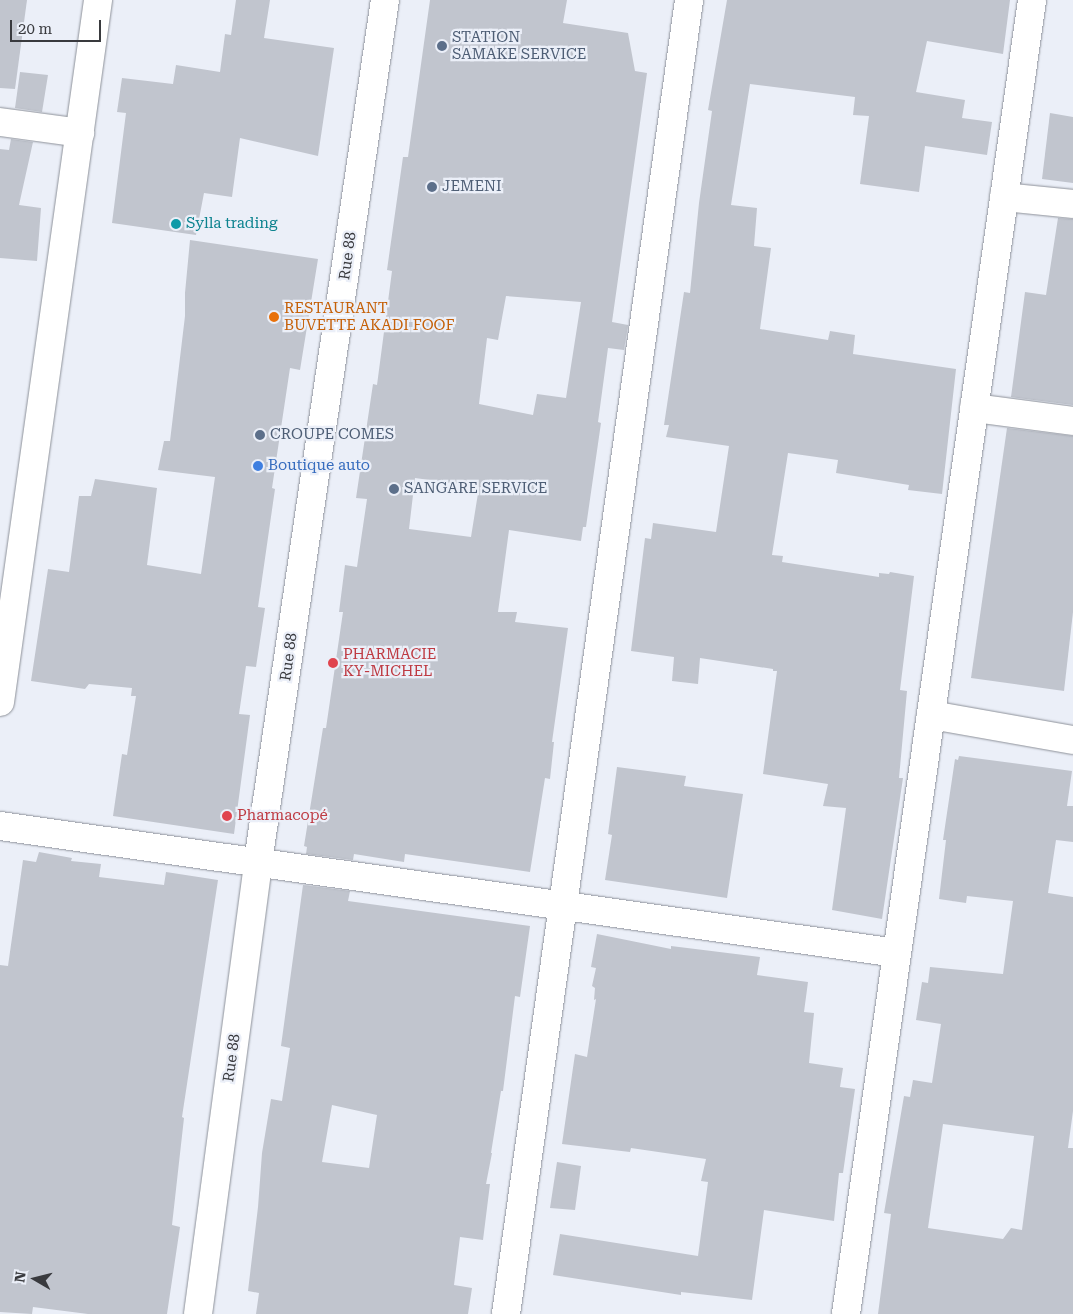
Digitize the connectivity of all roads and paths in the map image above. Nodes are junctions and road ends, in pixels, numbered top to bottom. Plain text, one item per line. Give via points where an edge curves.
1 (98, 0) edge
2 (385, 0) edge
3 (689, 0) edge
4 (1032, 0) edge
5 (0, 122) edge
6 (80, 133) junction
7 (1004, 197) junction
8 (1073, 204) edge
9 (974, 408) junction
10 (1073, 421) edge
11 (0, 702) edge
12 (931, 715) junction
13 (1073, 740) edge
14 (0, 826) edge
15 (258, 862) junction
16 (563, 905) junction
17 (897, 953) junction
18 (198, 1314) edge
19 (506, 1314) edge
20 (846, 1314) edge

1 - 6 street
2 - 15 street, Rue 88
3 - 16 street
4 - 7 street
5 - 6 street
6 - 11 street
7 - 8 street
7 - 9 street
9 - 10 street
9 - 12 street
12 - 13 street
12 - 17 street
14 - 15 street
15 - 16 street
15 - 18 street, Rue 88
16 - 17 street
16 - 19 street
17 - 20 street

